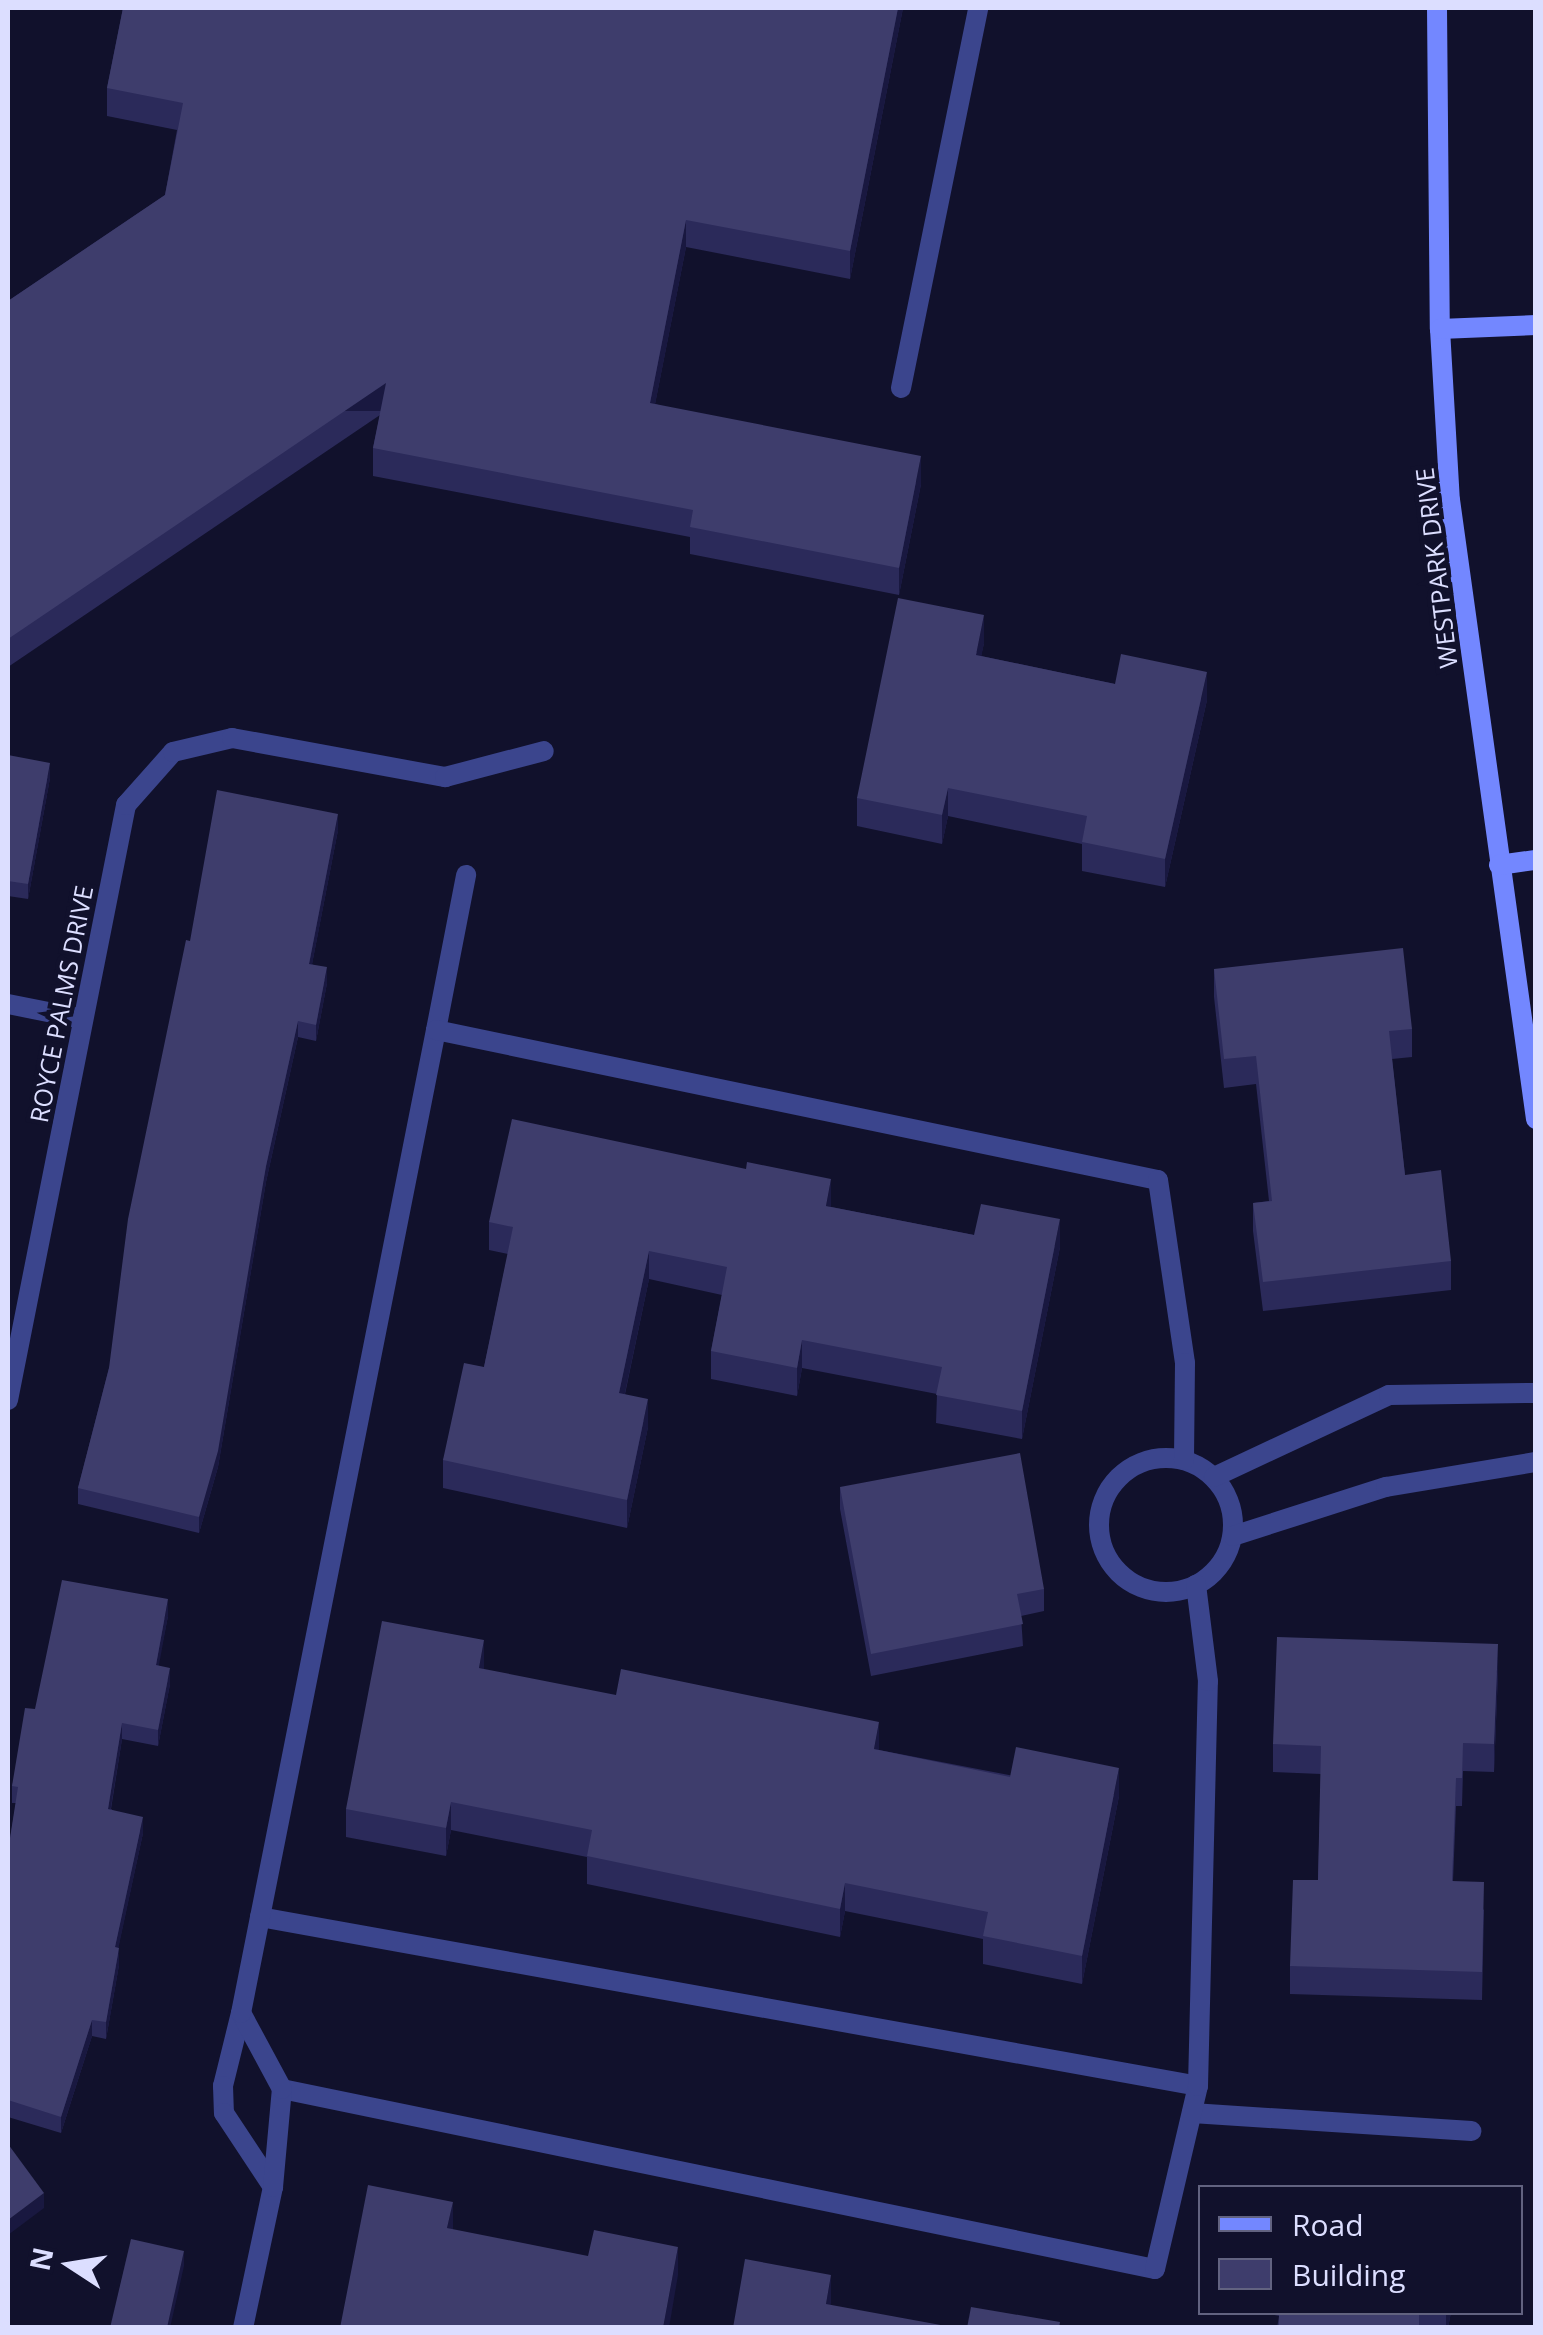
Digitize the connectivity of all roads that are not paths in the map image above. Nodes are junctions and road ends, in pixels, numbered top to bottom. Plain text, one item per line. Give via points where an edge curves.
1 (978, 8) edge
2 (1437, 8) edge
3 (1536, 324) edge
4 (1440, 329) junction
5 (900, 388) dead end
6 (544, 752) dead end
7 (1536, 860) edge
8 (1499, 865) junction
9 (466, 875) dead end
10 (8, 1004) edge
11 (83, 1019) junction
12 (436, 1030) junction
13 (1536, 1119) edge
14 (1536, 1393) edge
15 (8, 1400) edge
16 (1184, 1460) junction
17 (1536, 1462) edge
18 (1214, 1477) junction
19 (1232, 1536) junction
20 (1196, 1585) junction
21 (260, 1916) junction
22 (241, 2013) junction
23 (1198, 2086) junction
24 (282, 2090) junction
25 (1192, 2113) junction
26 (1472, 2131) dead end
27 (273, 2187) junction
28 (243, 2328) edge

1 - 5 street
2 - 4 main road, WESTPARK DRIVE
3 - 4 main road
4 - 8 main road, WESTPARK DRIVE via 1450,500
6 - 11 street, ROYCE PALMS DRIVE via 446,777 232,738 173,752 126,805
7 - 8 main road
8 - 13 main road, WESTPARK DRIVE
9 - 12 street
10 - 11 street
11 - 15 street, ROYCE PALMS DRIVE
12 - 16 street via 1158,1180 1185,1364
12 - 21 street
14 - 18 street via 1389,1395
16 - 18 street
16 - 20 street via 1152,1459 1130,1468 1102,1504 1100,1527 1104,1550 1134,1584 1176,1592
17 - 19 street via 1386,1487
18 - 19 street via 1233,1514
19 - 20 street via 1226,1556
20 - 23 street via 1208,1680
21 - 22 street
21 - 23 street
22 - 24 street
22 - 27 street via 224,2114
23 - 25 street
24 - 25 street via 1155,2269
24 - 27 street
25 - 26 street
27 - 28 street

